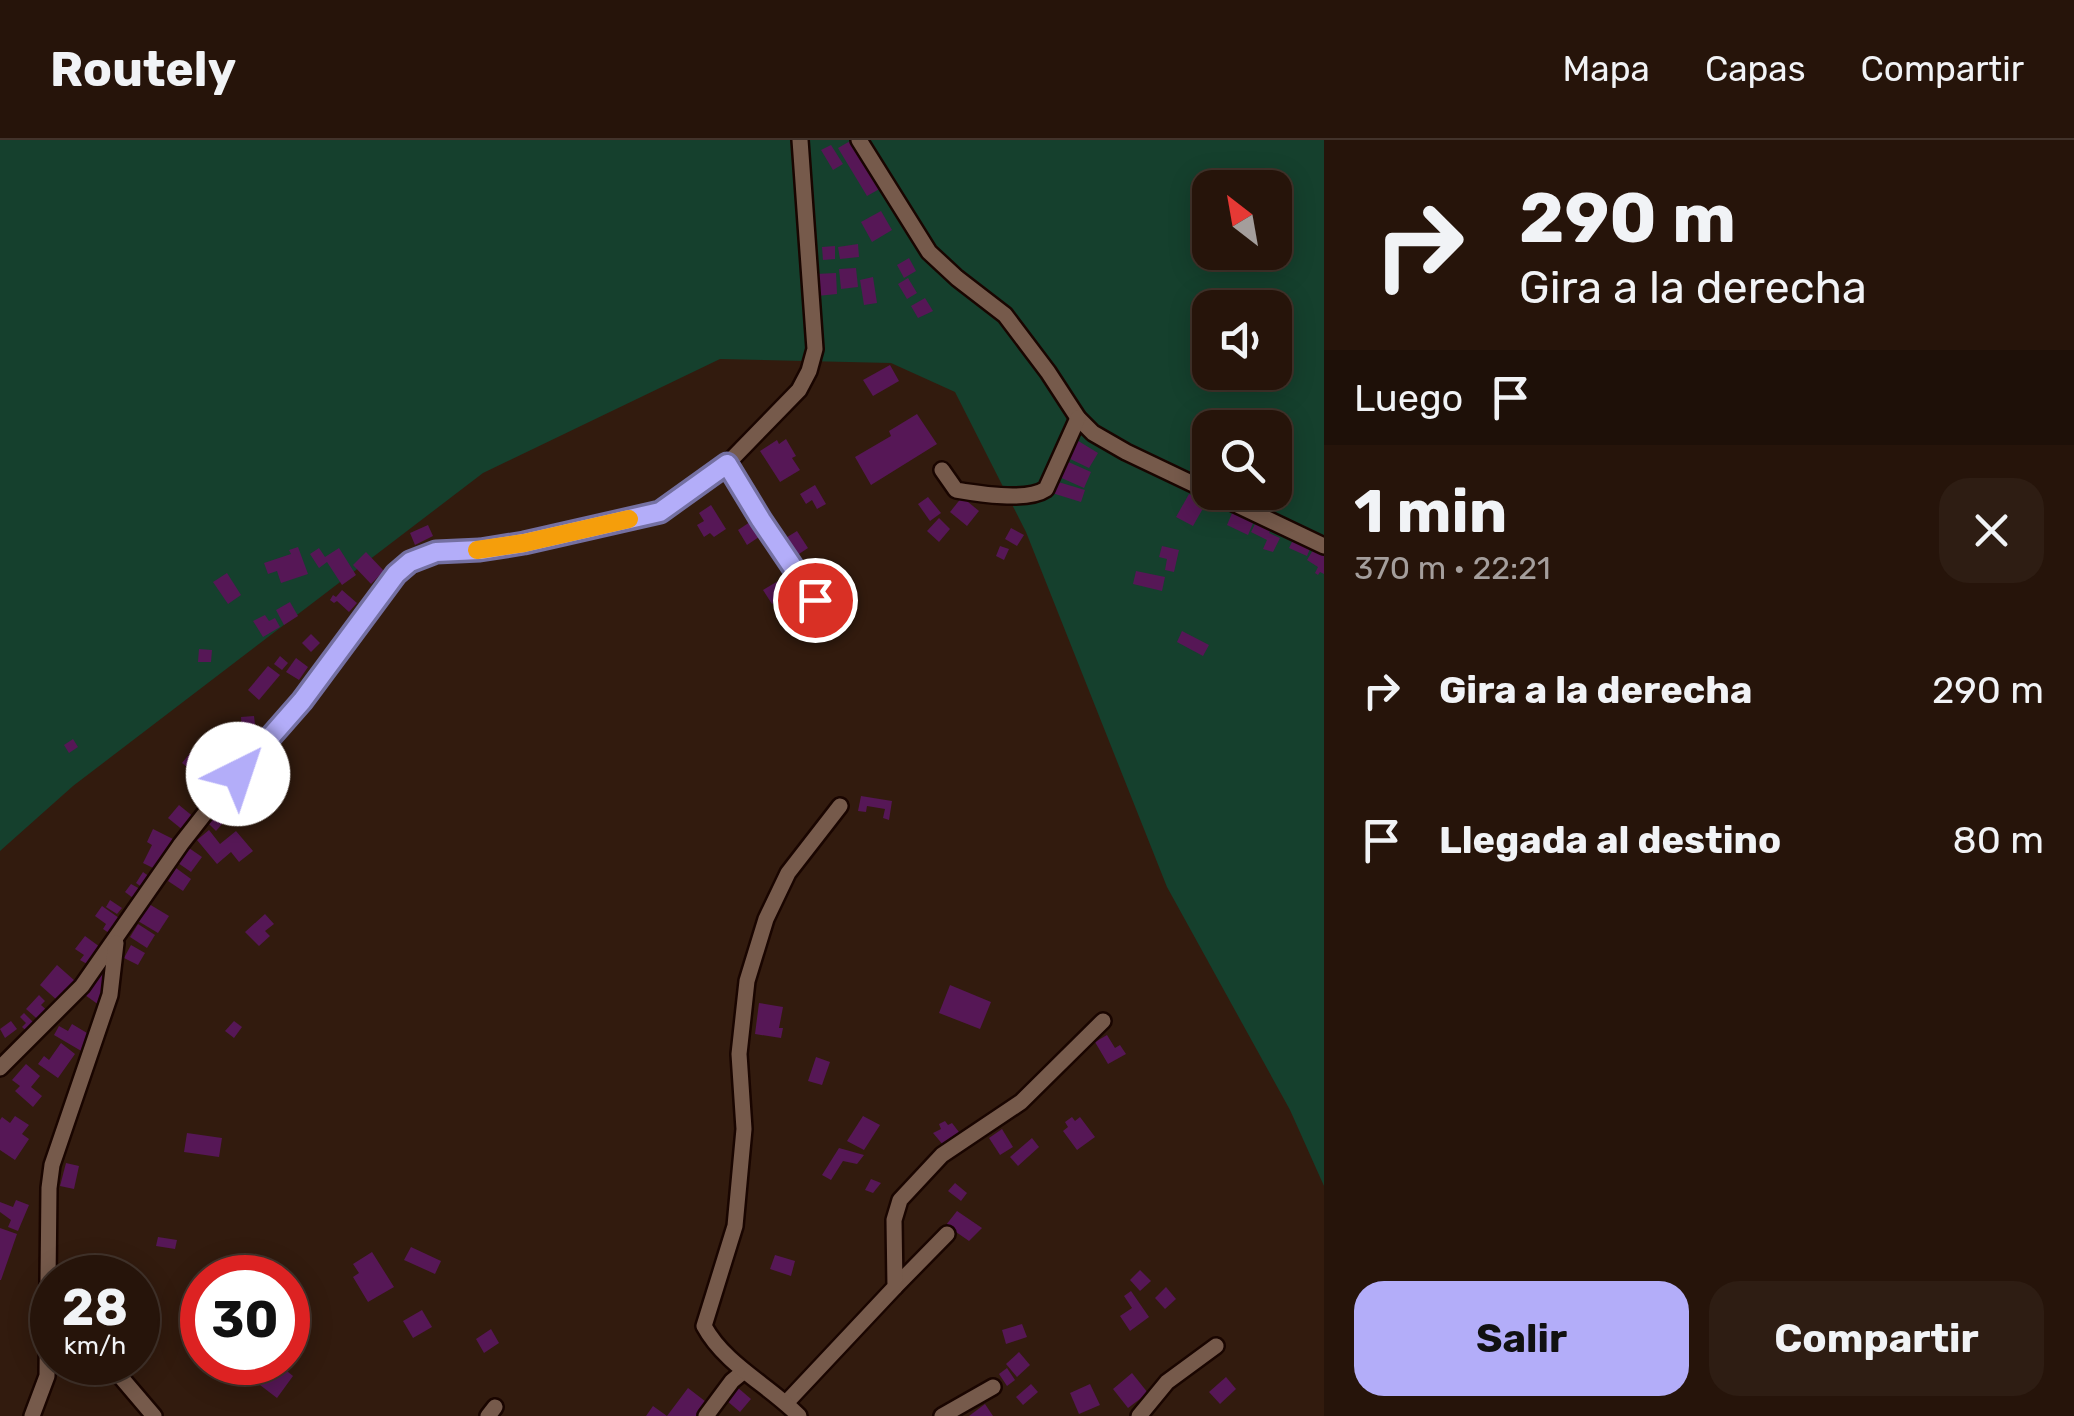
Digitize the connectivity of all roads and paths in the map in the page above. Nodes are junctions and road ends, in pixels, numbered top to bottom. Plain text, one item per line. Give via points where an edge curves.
1 (800, 140) edge
2 (859, 140) edge
3 (1078, 418) junction
4 (727, 464) junction
5 (942, 470) dead end
6 (1192, 483) edge
7 (1248, 510) edge
8 (1324, 546) edge
9 (815, 600) dead end
10 (840, 806) dead end
11 (117, 939) junction
12 (1103, 1021) dead end
13 (0, 1068) edge
14 (947, 1234) dead end
15 (51, 1255) edge
16 (895, 1287) junction
17 (1216, 1346) dead end
18 (743, 1372) junction
19 (44, 1385) edge
20 (128, 1385) edge
21 (993, 1387) dead end
22 (786, 1403) junction
23 (32, 1416) edge
24 (154, 1416) edge
25 (706, 1416) edge
26 (799, 1416) edge
27 (942, 1416) edge
28 (1139, 1416) edge

1 - 4 street via 815,349 799,390
2 - 3 street via 929,252 1005,315
3 - 5 street via 1046,489 1033,496 962,492
3 - 6 street via 1126,452
4 - 9 street
4 - 11 street via 660,512 410,562 193,828
7 - 8 street
10 - 18 street via 788,874 747,981 735,1226 704,1326
11 - 13 street via 82,986
11 - 15 street via 110,994 52,1165
12 - 16 street via 1021,1102 942,1154 900,1200
14 - 16 street
16 - 22 street
17 - 28 street via 1168,1382
18 - 22 street
18 - 25 street
19 - 23 street
20 - 24 street
21 - 27 street
22 - 26 street

